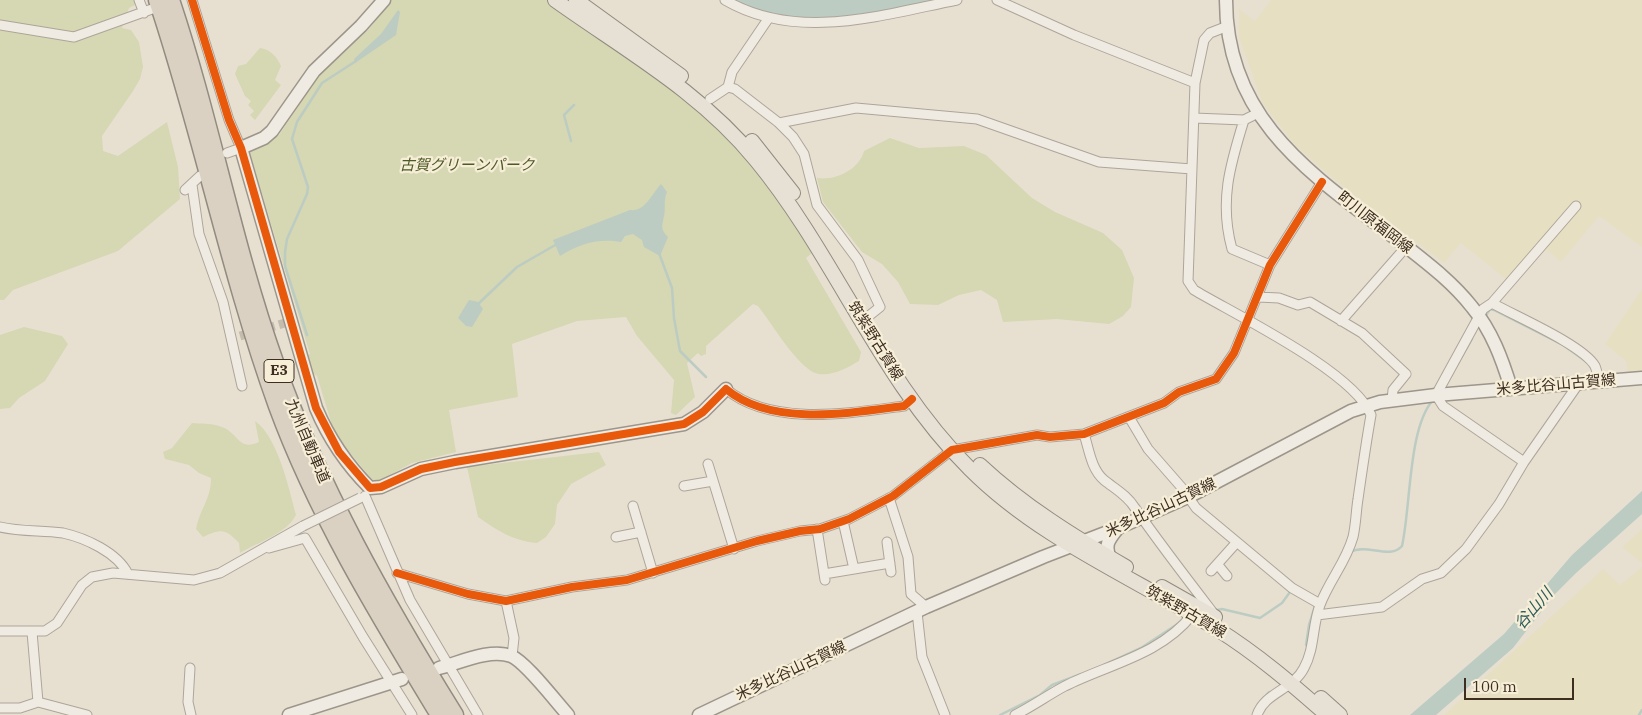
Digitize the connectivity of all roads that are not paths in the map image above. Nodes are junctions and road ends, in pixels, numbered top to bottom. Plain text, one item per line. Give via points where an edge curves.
1 (139, 0) edge
2 (170, 0) edge
3 (192, 0) edge
4 (384, 0) edge
5 (555, 0) edge
6 (576, 0) edge
7 (725, 0) edge
8 (957, 0) edge
9 (996, 0) edge
10 (1226, 0) edge
11 (151, 7) edge
12 (768, 19) junction
13 (0, 25) edge
14 (1228, 26) junction
15 (1195, 83) junction
16 (728, 87) junction
17 (710, 99) junction
18 (1258, 113) junction
19 (1194, 118) junction
20 (1244, 120) junction
21 (779, 123) junction
22 (241, 148) junction
23 (227, 153) dead end
24 (1192, 169) junction
25 (200, 176) dead end
26 (1322, 182) junction
27 (1576, 206) dead end
28 (1406, 247) junction
29 (1270, 265) junction
30 (1258, 297) junction
31 (1492, 303) junction
32 (870, 315) junction
33 (1479, 318) junction
34 (1247, 320) junction
35 (1341, 321) junction
36 (240, 336) tunnel mouth
37 (230, 339) junction
38 (1642, 378) edge
39 (1599, 381) junction
40 (1578, 383) junction
41 (242, 386) dead end
42 (1511, 388) junction
43 (726, 389) joint
44 (1436, 395) junction
45 (912, 400) junction
46 (1392, 400) junction
47 (1367, 405) junction
48 (1129, 417) junction
49 (1084, 434) junction
50 (957, 449) junction
51 (1524, 462) junction
52 (708, 464) dead end
53 (713, 481) junction
54 (684, 486) dead end
55 (365, 494) junction
56 (1188, 497) junction
57 (889, 498) junction
58 (633, 506) dead end
59 (1141, 518) junction
60 (843, 521) junction
61 (0, 527) edge
62 (1118, 528) junction
63 (817, 529) junction
64 (1043, 529) junction
65 (640, 532) junction
66 (616, 537) dead end
67 (887, 542) dead end
68 (1237, 542) junction
69 (1077, 544) junction
70 (734, 549) junction
71 (256, 551) junction
72 (1043, 557) junction
73 (1110, 558) junction
74 (854, 569) junction
75 (397, 573) junction
76 (653, 573) junction
77 (128, 574) junction
78 (1227, 576) dead end
79 (506, 601) junction
80 (1320, 604) junction
81 (922, 610) junction
82 (1317, 614) junction
83 (1192, 615) junction
84 (1218, 618) junction
85 (0, 631) edge
86 (32, 632) junction
87 (512, 656) junction
88 (444, 667) junction
89 (190, 668) dead end
90 (1295, 680) junction
91 (397, 681) junction
92 (38, 702) junction
93 (0, 708) edge
94 (74, 713) edge
95 (87, 715) edge
96 (191, 715) edge
97 (289, 715) edge
98 (412, 715) edge
99 (439, 715) edge
100 (455, 715) edge
101 (478, 715) edge
102 (568, 715) edge
103 (699, 715) edge
104 (945, 715) edge
105 (1015, 715) edge
106 (1256, 715) edge
107 (1327, 715) edge
108 (1340, 715) edge

1 - 11 street
2 - 100 highway, 九州自動車道 / E3 via 203,102 253,290 297,420 356,548
3 - 22 street via 229,120
4 - 22 main road via 314,71 272,131
5 - 45 main road, 筑紫野古賀線 via 674,82 737,137 802,222
6 - 17 main road, 筑紫野古賀線
7 - 12 street
8 - 12 street via 832,22
9 - 15 street via 1074,36
10 - 14 main road, 町川原福岡線
11 - 13 street via 74,38
11 - 99 highway, 九州自動車道 / E3 via 192,109 232,266 277,405 314,493 349,560
12 - 16 street via 732,72
14 - 15 street via 1210,33 1204,40
14 - 18 main road, 町川原福岡線 via 1236,66
15 - 19 street
16 - 17 street
16 - 21 street via 740,92
17 - 32 main road, 筑紫野古賀線 via 746,133 782,176
18 - 20 street
18 - 26 main road, 町川原福岡線 via 1280,143
19 - 20 street
19 - 24 street
20 - 29 street via 1227,183 1230,241 1232,249
21 - 24 street via 856,108 977,119 1099,162
21 - 32 street via 804,154 817,205 858,260 880,307
22 - 23 street
22 - 55 main road via 316,408
24 - 34 street via 1188,281 1194,290
25 - 37 street via 188,187 199,234 223,302
26 - 28 main road, 町川原福岡線
26 - 29 street
27 - 31 street
28 - 33 main road, 町川原福岡線 via 1458,292
28 - 35 street
29 - 30 street
30 - 34 street
30 - 35 street via 1280,298 1298,305 1310,302
31 - 33 street via 1483,309
31 - 39 street via 1575,349 1594,364
32 - 50 main road, 筑紫野古賀線
33 - 42 main road, 町川原福岡線 via 1496,345
33 - 44 street
34 - 47 street via 1324,366
34 - 48 street via 1234,353 1216,379 1179,392 1164,403
35 - 46 street via 1362,333 1406,374 1393,390
36 - 37 street
37 - 41 street
38 - 39 main road, 米多比谷山古賀線
39 - 40 main road, 米多比谷山古賀線
40 - 42 main road, 米多比谷山古賀線
40 - 51 street
42 - 44 main road, 米多比谷山古賀線
43 - 45 street via 737,398 766,408 822,415 904,406
43 - 55 main road via 703,412 684,424 420,469
44 - 46 main road, 米多比谷山古賀線
44 - 51 street via 1443,406
45 - 50 main road, 筑紫野古賀線
46 - 47 main road, 米多比谷山古賀線
47 - 56 main road, 米多比谷山古賀線 via 1334,418
47 - 80 street via 1371,415 1353,536 1344,561
48 - 49 street
48 - 56 street via 1148,449
49 - 50 street via 1037,435
49 - 59 street via 1095,469 1120,491
50 - 57 street
50 - 64 main road, 筑紫野古賀線 via 999,496
50 - 69 main road, 筑紫野古賀線
51 - 82 street via 1466,549 1441,573 1422,579 1382,607
52 - 53 street
53 - 54 street
53 - 70 street
55 - 71 street, bridge
55 - 75 street via 386,539
56 - 59 main road, 米多比谷山古賀線
56 - 68 street via 1196,508
57 - 60 street
57 - 81 street via 908,557 911,594
58 - 65 street
59 - 62 main road, 米多比谷山古賀線
59 - 84 street
60 - 63 street
60 - 74 street
61 - 77 street via 80,538 111,555
62 - 69 main road, 米多比谷山古賀線
62 - 73 main road via 1106,547
63 - 70 street
63 - 74 street via 824,577
64 - 69 main road, 筑紫野古賀線
64 - 72 main road via 1048,544
65 - 66 street
65 - 76 street
67 - 74 street via 891,568
68 - 78 street via 1214,568
68 - 80 street via 1292,588
69 - 72 main road, 米多比谷山古賀線
69 - 73 main road, 筑紫野古賀線
69 - 83 main road, 筑紫野古賀線
70 - 76 street
71 - 77 street via 220,573 194,580
71 - 91 street via 305,538
72 - 81 main road, 米多比谷山古賀線
73 - 84 main road, 筑紫野古賀線
75 - 79 street via 468,594
75 - 88 street
76 - 79 street
77 - 86 street via 103,574 86,580 57,624 45,631
79 - 87 street via 514,638
80 - 82 street
81 - 103 main road, 米多比谷山古賀線
81 - 104 street via 922,657
82 - 90 street via 1312,649 1304,670
83 - 90 main road, 筑紫野古賀線
83 - 105 street via 1153,649 1064,686
84 - 90 main road, 筑紫野古賀線 via 1263,648
85 - 86 street
86 - 92 street
87 - 88 main road via 487,655
87 - 102 main road
88 - 101 street
89 - 96 street via 188,702
90 - 106 street via 1272,694
90 - 107 main road, 筑紫野古賀線
90 - 108 main road, 筑紫野古賀線
91 - 97 main road
91 - 98 street
92 - 93 street via 20,708
92 - 94 street
94 - 95 street

